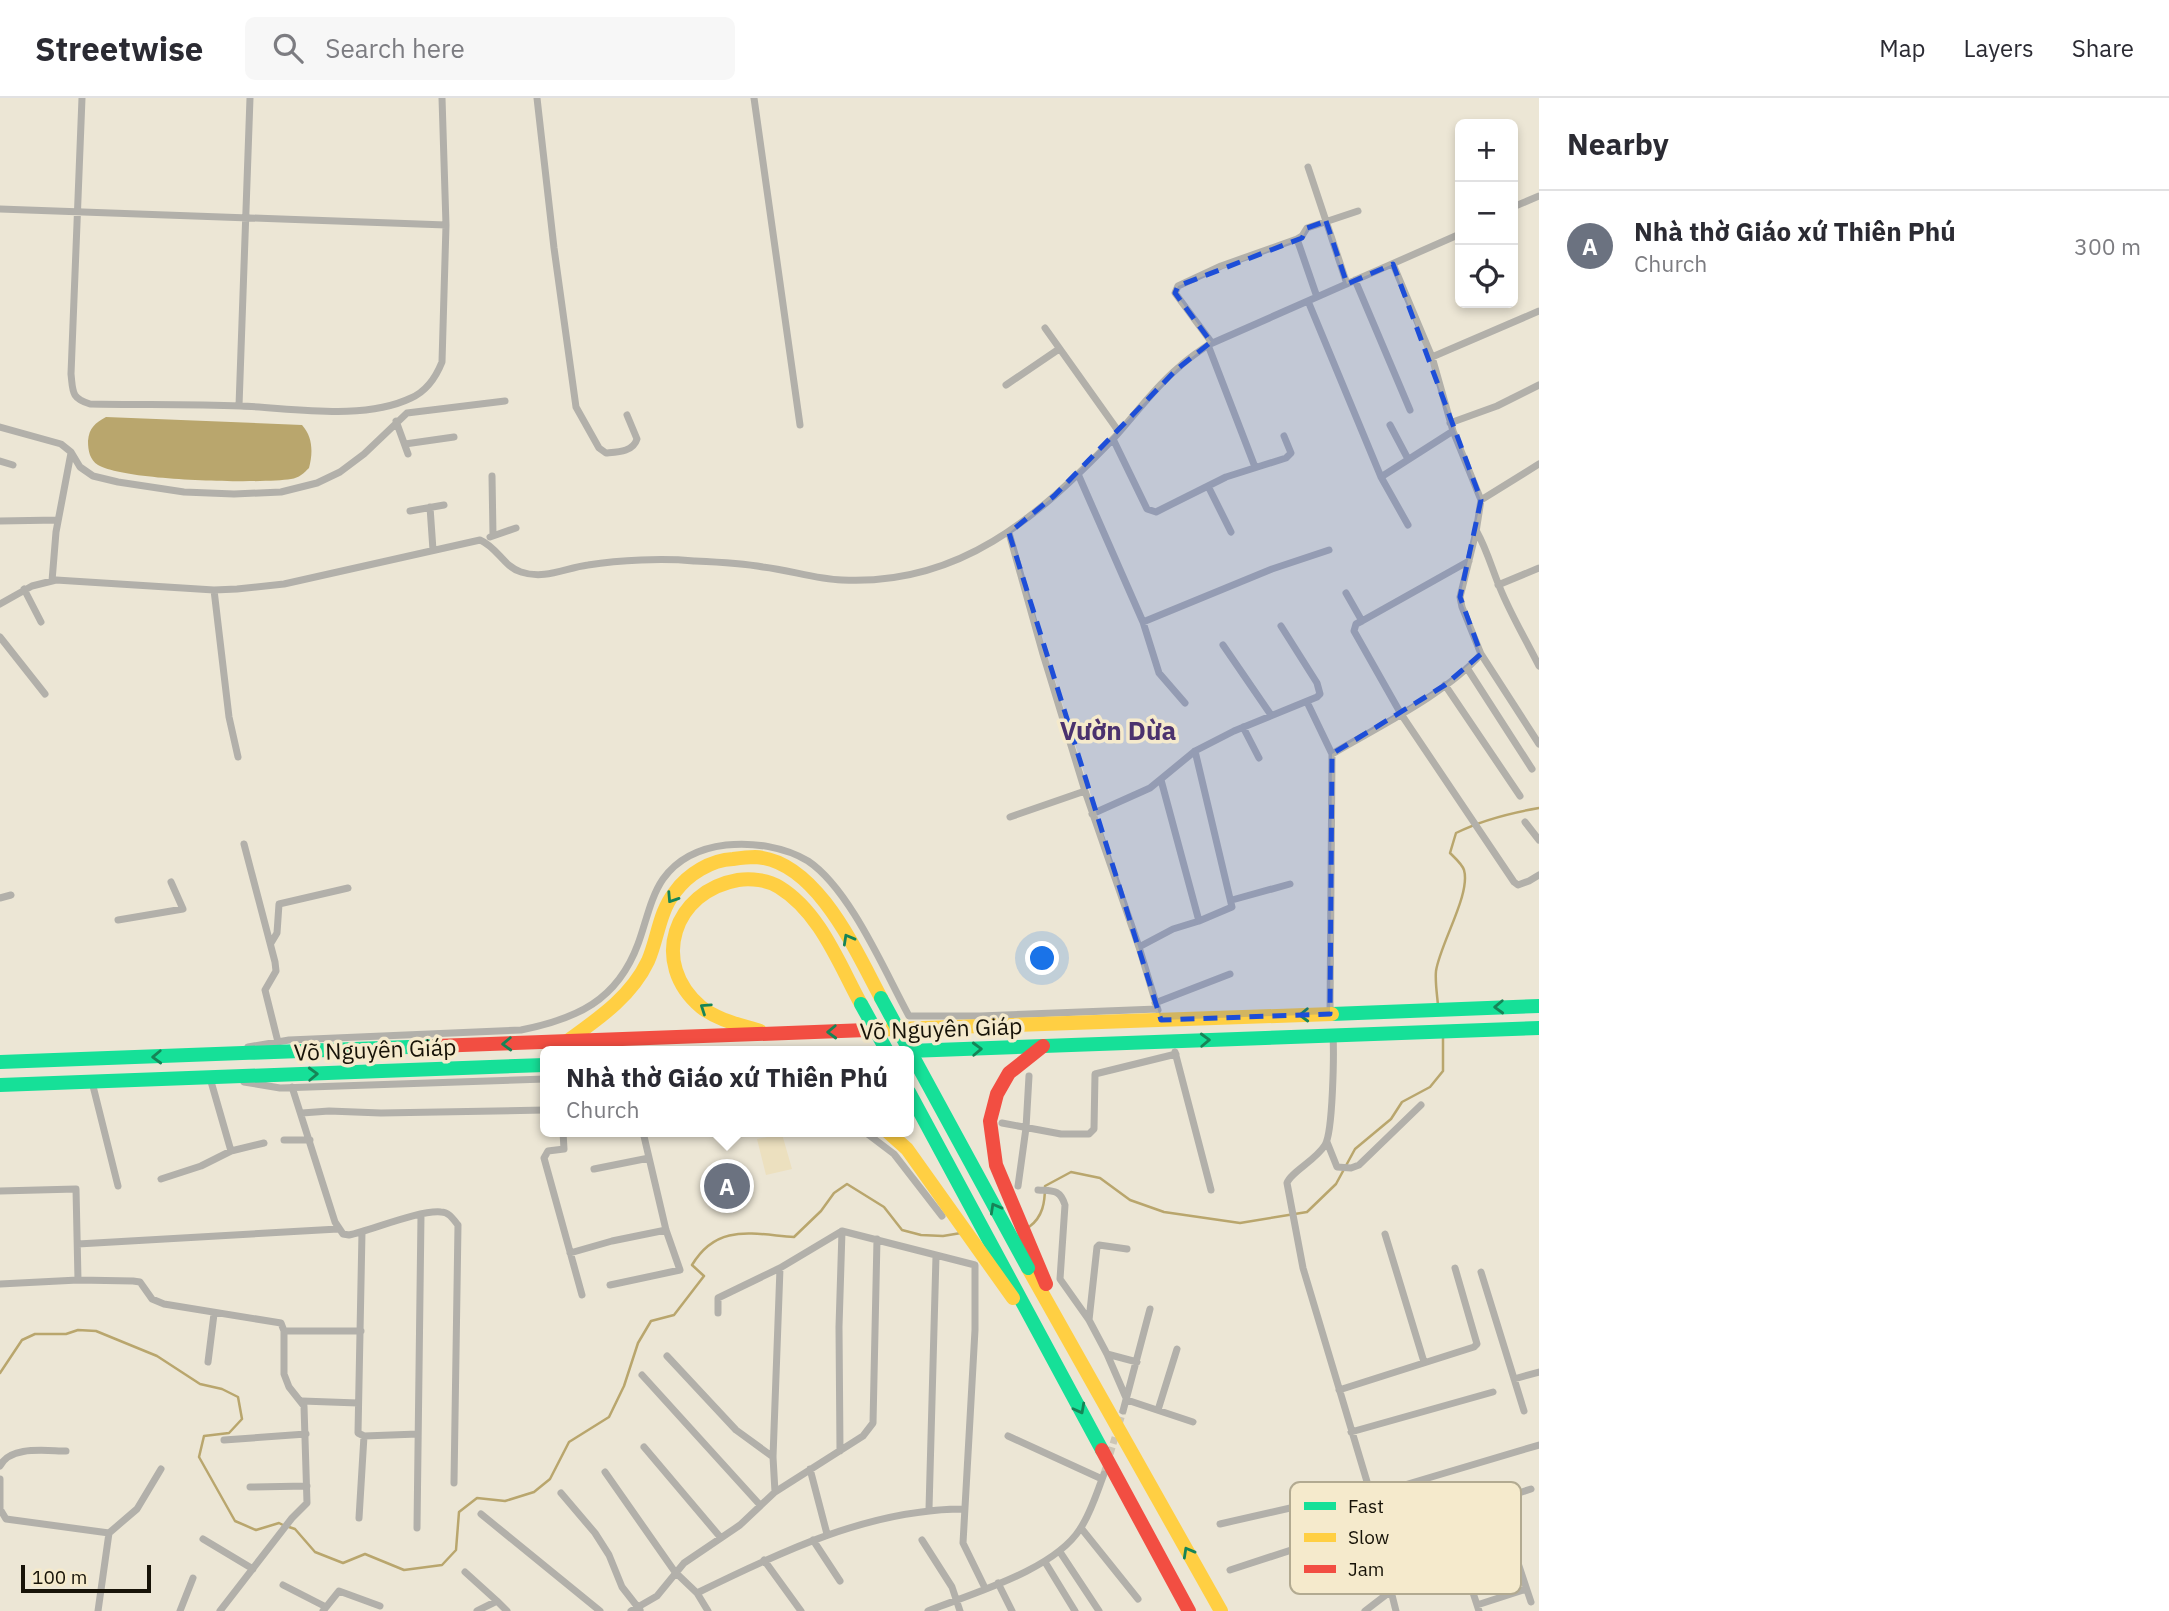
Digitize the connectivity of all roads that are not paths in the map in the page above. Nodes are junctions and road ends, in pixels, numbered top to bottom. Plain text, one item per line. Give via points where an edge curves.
1 (82, 98) edge
2 (250, 98) edge
3 (442, 98) edge
4 (537, 98) edge
5 (754, 98) edge
6 (1308, 167) dead end
7 (1539, 196) edge
8 (1518, 205) edge
9 (0, 209) edge
10 (1359, 211) dead end
11 (77, 212) junction
12 (247, 220) junction
13 (1326, 221) junction
14 (446, 225) junction
15 (1455, 236) edge
16 (1297, 239) junction
17 (1393, 264) junction
18 (1356, 280) junction
19 (1347, 284) junction
20 (1317, 297) junction
21 (1308, 301) junction
22 (1539, 310) edge
23 (1045, 328) dead end
24 (1210, 344) junction
25 (1059, 349) junction
26 (1432, 357) junction
27 (1539, 384) edge
28 (1006, 385) dead end
29 (505, 401) dead end
30 (239, 406) junction
31 (1410, 410) dead end
32 (627, 415) dead end
33 (396, 421) junction
34 (800, 425) dead end
35 (1390, 425) dead end
36 (0, 427) edge
37 (1451, 427) junction
38 (1116, 435) junction
39 (1284, 436) dead end
40 (454, 437) dead end
41 (405, 444) junction
42 (71, 452) junction
43 (408, 454) dead end
44 (1408, 459) junction
45 (0, 461) edge
46 (1539, 464) edge
47 (13, 465) dead end
48 (1255, 467) junction
49 (1078, 474) junction
50 (492, 476) dead end
51 (1381, 477) junction
52 (1208, 486) junction
53 (1481, 500) junction
54 (444, 505) dead end
55 (430, 507) junction
56 (410, 510) dead end
57 (58, 520) junction
58 (0, 521) edge
59 (1408, 526) dead end
60 (516, 528) dead end
61 (1476, 531) junction
62 (1231, 532) dead end
63 (1009, 533) junction
64 (494, 535) junction
65 (480, 540) junction
66 (433, 550) junction
67 (1329, 551) dead end
68 (1469, 561) junction
69 (1539, 568) edge
70 (52, 581) junction
71 (1498, 584) junction
72 (24, 589) junction
73 (214, 590) junction
74 (1346, 593) dead end
75 (0, 604) edge
76 (1362, 621) junction
77 (41, 622) dead end
78 (1143, 622) junction
79 (1281, 626) dead end
80 (0, 637) edge
81 (1223, 645) dead end
82 (1481, 654) junction
83 (1539, 666) edge
84 (1467, 668) junction
85 (1445, 685) junction
86 (45, 694) dead end
87 (1307, 702) junction
88 (1185, 703) dead end
89 (1401, 713) junction
90 (1271, 715) junction
91 (1243, 727) junction
92 (1535, 730) edge
93 (1539, 744) edge
94 (1195, 751) junction
95 (1332, 754) junction
96 (238, 757) dead end
97 (1259, 758) dead end
98 (1532, 768) dead end
99 (1161, 780) junction
100 (1085, 791) junction
101 (1520, 796) dead end
102 (1093, 814) junction
103 (1010, 817) dead end
104 (1525, 822) dead end
105 (1539, 840) edge
106 (244, 844) dead end
107 (1539, 874) edge
108 (171, 882) dead end
109 (1290, 884) dead end
110 (348, 888) dead end
111 (11, 895) dead end
112 (0, 898) edge
113 (1232, 900) junction
114 (118, 920) dead end
115 (1199, 921) junction
116 (271, 943) junction
117 (1139, 947) junction
118 (1230, 974) dead end
119 (1539, 1006) edge
120 (1158, 1011) junction
121 (1330, 1014) junction
122 (1539, 1028) edge
123 (768, 1034) junction
124 (1333, 1035) junction
125 (278, 1042) junction
126 (566, 1042) junction
127 (884, 1046) edge
128 (907, 1046) edge
129 (1042, 1046) junction
130 (1174, 1048) junction
131 (914, 1051) edge
132 (198, 1055) junction
133 (914, 1059) edge
134 (0, 1062) edge
135 (540, 1065) edge
136 (1029, 1076) dead end
137 (213, 1077) junction
138 (540, 1079) edge
139 (92, 1082) junction
140 (0, 1085) edge
141 (292, 1087) junction
142 (914, 1101) edge
143 (1421, 1105) dead end
144 (540, 1110) edge
145 (302, 1113) junction
146 (1002, 1123) dead end
147 (1026, 1128) junction
148 (563, 1137) edge
149 (644, 1137) edge
150 (872, 1137) edge
151 (894, 1137) edge
152 (284, 1140) dead end
153 (310, 1140) junction
154 (1327, 1142) junction
155 (264, 1143) dead end
156 (230, 1151) junction
157 (649, 1157) junction
158 (594, 1169) dead end
159 (161, 1179) dead end
160 (118, 1186) dead end
161 (1018, 1186) dead end
162 (1038, 1190) dead end
163 (1211, 1190) dead end
164 (0, 1191) edge
165 (421, 1215) junction
166 (949, 1217) junction
167 (338, 1229) junction
168 (666, 1230) junction
169 (842, 1231) junction
170 (362, 1232) junction
171 (1385, 1234) dead end
172 (877, 1239) junction
173 (78, 1244) junction
174 (1127, 1250) dead end
175 (570, 1253) junction
176 (936, 1256) junction
177 (780, 1268) junction
178 (1455, 1268) dead end
179 (1481, 1272) dead end
180 (78, 1280) junction
181 (0, 1284) edge
182 (610, 1285) dead end
183 (582, 1295) dead end
184 (1150, 1309) dead end
185 (718, 1313) dead end
186 (214, 1314) junction
187 (1089, 1321) junction
188 (284, 1331) junction
189 (361, 1331) junction
190 (1068, 1338) junction
191 (1048, 1349) junction
192 (1177, 1349) dead end
193 (1107, 1354) junction
194 (667, 1356) dead end
195 (208, 1362) dead end
196 (1137, 1362) junction
197 (1423, 1363) junction
198 (1539, 1372) edge
199 (642, 1374) dead end
200 (1514, 1379) junction
201 (1339, 1390) junction
202 (1493, 1392) dead end
203 (302, 1401) junction
204 (1127, 1401) junction
205 (358, 1403) junction
206 (1158, 1410) junction
207 (1123, 1411) tunnel mouth
208 (1524, 1411) dead end
209 (1193, 1422) dead end
210 (1351, 1432) junction
211 (306, 1434) junction
212 (418, 1434) junction
213 (364, 1436) junction
214 (1008, 1436) dead end
215 (224, 1440) dead end
216 (1539, 1446) edge
217 (645, 1447) dead end
218 (66, 1451) dead end
219 (840, 1451) junction
220 (773, 1457) junction
221 (0, 1466) edge
222 (161, 1469) dead end
223 (810, 1469) junction
224 (605, 1472) dead end
225 (0, 1479) edge
226 (1367, 1482) edge
227 (1407, 1482) edge
228 (454, 1483) dead end
229 (307, 1486) junction
230 (250, 1487) dead end
231 (1531, 1489) dead end
232 (775, 1492) junction
233 (1521, 1492) edge
234 (561, 1493) dead end
235 (760, 1505) junction
236 (964, 1508) junction
237 (929, 1509) junction
238 (1290, 1509) edge
239 (481, 1514) dead end
240 (359, 1518) dead end
241 (1220, 1524) dead end
242 (417, 1528) dead end
243 (1081, 1528) junction
244 (109, 1533) junction
245 (827, 1534) junction
246 (721, 1538) junction
247 (204, 1539) dead end
248 (813, 1540) junction
249 (922, 1540) dead end
250 (1290, 1550) edge
251 (1060, 1552) junction
252 (764, 1560) junction
253 (1045, 1562) junction
254 (253, 1569) junction
255 (1230, 1570) dead end
256 (465, 1572) dead end
257 (675, 1572) junction
258 (1521, 1574) edge
259 (193, 1578) dead end
260 (840, 1581) dead end
261 (998, 1583) junction
262 (283, 1585) dead end
263 (985, 1588) junction
264 (1526, 1589) junction
265 (1521, 1591) edge
266 (697, 1593) junction
267 (1387, 1594) edge
268 (1392, 1594) edge
269 (1513, 1594) edge
270 (957, 1599) junction
271 (1138, 1599) dead end
272 (497, 1601) junction
273 (1531, 1602) dead end
274 (380, 1606) dead end
275 (1478, 1608) edge
276 (325, 1609) edge
277 (637, 1610) edge
278 (98, 1611) edge
279 (180, 1611) edge
280 (220, 1611) edge
281 (477, 1611) edge
282 (507, 1611) edge
283 (600, 1611) edge
284 (708, 1611) edge
285 (801, 1611) edge
286 (928, 1611) edge
287 (960, 1611) edge
288 (1012, 1611) edge
289 (1074, 1611) edge
290 (1099, 1611) edge
291 (1189, 1611) edge
292 (1221, 1611) edge
293 (1365, 1611) edge
294 (1396, 1611) edge

1 - 11 street
2 - 12 street
3 - 14 street
4 - 32 street via 576,407 606,453 635,444 636,434
5 - 34 street
6 - 13 street
7 - 8 street
9 - 11 street
10 - 13 street
11 - 12 street
11 - 30 street via 71,374 78,400 90,404
12 - 14 street
12 - 30 street
13 - 16 street via 1307,228
13 - 19 street
14 - 30 street via 442,362 426,389 397,404 347,411
15 - 17 street
16 - 20 street
16 - 24 street via 1178,286 1175,293
17 - 18 street
17 - 26 street
18 - 19 street
18 - 31 street
19 - 20 street
20 - 21 street
21 - 24 street
21 - 51 street
22 - 26 street
23 - 25 street
24 - 38 street via 1177,369
24 - 48 street
25 - 28 street
25 - 38 street
26 - 37 street
27 - 37 street
29 - 33 street via 407,413
33 - 41 street
33 - 42 street via 340,472 281,492 184,492 118,482 80,467
35 - 44 street
36 - 42 street via 61,444
37 - 44 street
37 - 53 street
38 - 49 street
38 - 52 street via 1150,512
39 - 48 street via 1291,449 1289,456
40 - 41 street
41 - 43 street
42 - 57 street
44 - 51 street
45 - 47 street
46 - 53 street
48 - 52 street
49 - 63 street
49 - 78 street
50 - 64 street
51 - 59 street
52 - 62 street
53 - 61 street
54 - 55 street
55 - 56 street
55 - 66 street
57 - 58 street
57 - 70 street
60 - 64 street
61 - 68 street
61 - 71 street
63 - 65 street via 944,567 843,580 691,560 587,565 541,576 516,570
63 - 100 street
64 - 65 street
65 - 66 street
66 - 73 street via 284,584
67 - 78 street via 1272,569
68 - 76 street
68 - 82 street via 1460,597
69 - 71 street
70 - 72 street
70 - 73 street
71 - 83 street
72 - 75 street
72 - 77 street
73 - 96 street
74 - 76 street
76 - 89 street via 1354,631
78 - 88 street via 1159,673
79 - 87 street via 1319,688 1320,694
80 - 86 street
81 - 90 street
82 - 84 street
82 - 92 street
84 - 85 street
84 - 98 street
85 - 89 street
85 - 101 street
87 - 90 street
87 - 95 street
89 - 95 street
89 - 107 street via 1514,882 1529,881
90 - 91 street
91 - 94 street
91 - 97 street
92 - 93 street
94 - 99 street
94 - 113 street
95 - 121 street
99 - 102 street
99 - 115 street
100 - 102 street
100 - 103 street
102 - 117 street
104 - 105 street
106 - 116 street
108 - 114 street via 183,909
109 - 113 street
110 - 116 street via 279,904 277,933
111 - 112 street
113 - 115 street via 1229,910
115 - 117 street
116 - 125 street via 276,971 265,990
117 - 120 street
118 - 120 street
119 -> 121 highway, Võ Nguyên Giáp
121 -> 120 highway, Võ Nguyên Giáp
120 -> 123 highway, Võ Nguyên Giáp
120 - 125 street via 909,1016 831,882 808,861 745,843 709,847 677,862 662,881 625,971 586,1009 556,1023 521,1030
122 - 124 highway, Võ Nguyên Giáp
123 - 126 highway, Võ Nguyên Giáp
123 -> 127 highway, bridge via 700,1006 684,989 674,968 672,945 690,902 709,887 731,879 777,886 799,903
130 -> 124 highway, Võ Nguyên Giáp
124 - 154 street
125 - 132 street
128 -> 126 highway, bridge via 836,918 816,892 796,872 769,859 740,856 711,863 689,876 662,915 649,958 636,981 618,1004
126 -> 132 highway, Võ Nguyên Giáp
129 - 130 highway, Võ Nguyên Giáp
131 -> 129 highway, Võ Nguyên Giáp
129 - 190 highway via 1009,1073 990,1121 996,1165
130 - 147 street via 1095,1074 1093,1133
130 - 163 street
132 -> 134 highway, Võ Nguyên Giáp
190 -> 133 highway, bridge
137 -> 135 highway, Võ Nguyên Giáp
136 - 147 street
137 - 139 highway, Võ Nguyên Giáp
137 - 141 street
137 - 156 street
138 - 141 street
139 - 140 highway, Võ Nguyên Giáp
139 - 160 street
141 - 145 street
142 - 191 highway
143 - 154 street via 1370,1157 1352,1168 1337,1167
144 - 145 street
145 - 153 street
146 - 147 street
147 - 161 street
148 - 175 street via 564,1149 548,1152 544,1158
149 - 157 street
150 - 166 street via 894,1154
151 - 166 highway via 907,1149
152 - 153 street
153 - 167 street
154 - 201 street via 1287,1183 1303,1268
155 - 156 street
156 - 159 street
157 - 158 street
157 - 168 street
162 - 187 street via 1062,1195 1060,1279
164 - 173 street via 76,1189
165 - 170 street
165 - 212 street
165 - 228 street via 441,1212 458,1225
166 - 191 highway via 984,1256
167 - 170 street via 349,1235
167 - 173 street
168 - 175 street
168 - 182 street via 680,1270
169 - 172 street
169 - 177 street
169 - 219 street
170 - 189 street
171 - 197 street
172 - 176 street
172 - 219 street via 873,1423
173 - 180 street
174 - 187 street via 1097,1247
175 - 183 street
176 - 236 street via 975,1265
176 - 237 street
177 - 185 street via 718,1298
177 - 220 street
178 - 197 street via 1477,1344
179 - 200 street
180 - 181 street
180 - 186 street via 139,1282 152,1299
184 - 196 street
186 - 188 street via 275,1320
186 - 195 street
187 - 193 street
188 - 189 street
188 - 203 street via 284,1374
189 - 205 street
292 -> 190 highway
191 -> 291 highway
192 - 206 street
193 - 196 street
193 - 204 street
194 - 220 street via 736,1430
196 - 204 street
197 - 201 street
198 - 200 street
199 - 235 street
200 - 208 street
201 - 210 street
202 - 210 street
203 - 205 street
203 - 211 street
204 - 206 street
204 - 207 street
205 - 213 street via 358,1433
206 - 209 street
210 - 226 street
211 - 215 street
211 - 229 street
212 - 213 street
212 - 242 street
213 - 240 street
214 - 243 street via 1103,1476
216 - 227 street
217 - 246 street
218 - 221 street via 21,1453
219 - 223 street
220 - 232 street
222 - 244 street via 136,1509
223 - 232 street
223 - 245 street
224 - 257 street
225 - 244 street via 0,1509 6,1518
229 - 230 street
229 - 254 street via 307,1503
231 - 233 street
232 - 235 street
234 - 277 street via 595,1533
235 - 246 street
236 - 237 street
236 - 263 street via 963,1543
237 - 245 street
238 - 241 street
239 - 283 street
243 - 251 street
243 - 271 street
244 - 278 street
245 - 248 street
246 - 257 street
247 - 254 street
248 - 252 street
248 - 260 street
249 - 270 street
250 - 255 street
251 - 253 street
251 - 290 street
252 - 266 street
252 - 285 street
253 - 261 street
253 - 289 street
254 - 280 street
256 - 272 street
257 - 266 street
257 - 277 street via 657,1596
258 - 264 street
259 - 279 street
261 - 263 street
261 - 288 street
262 - 276 street
263 - 270 street
264 - 265 street
264 - 273 street
266 - 284 street
267 - 293 street
268 - 294 street
269 - 275 street
270 - 286 street
270 - 287 street
272 - 281 street
272 - 282 street
274 - 276 street via 338,1591

